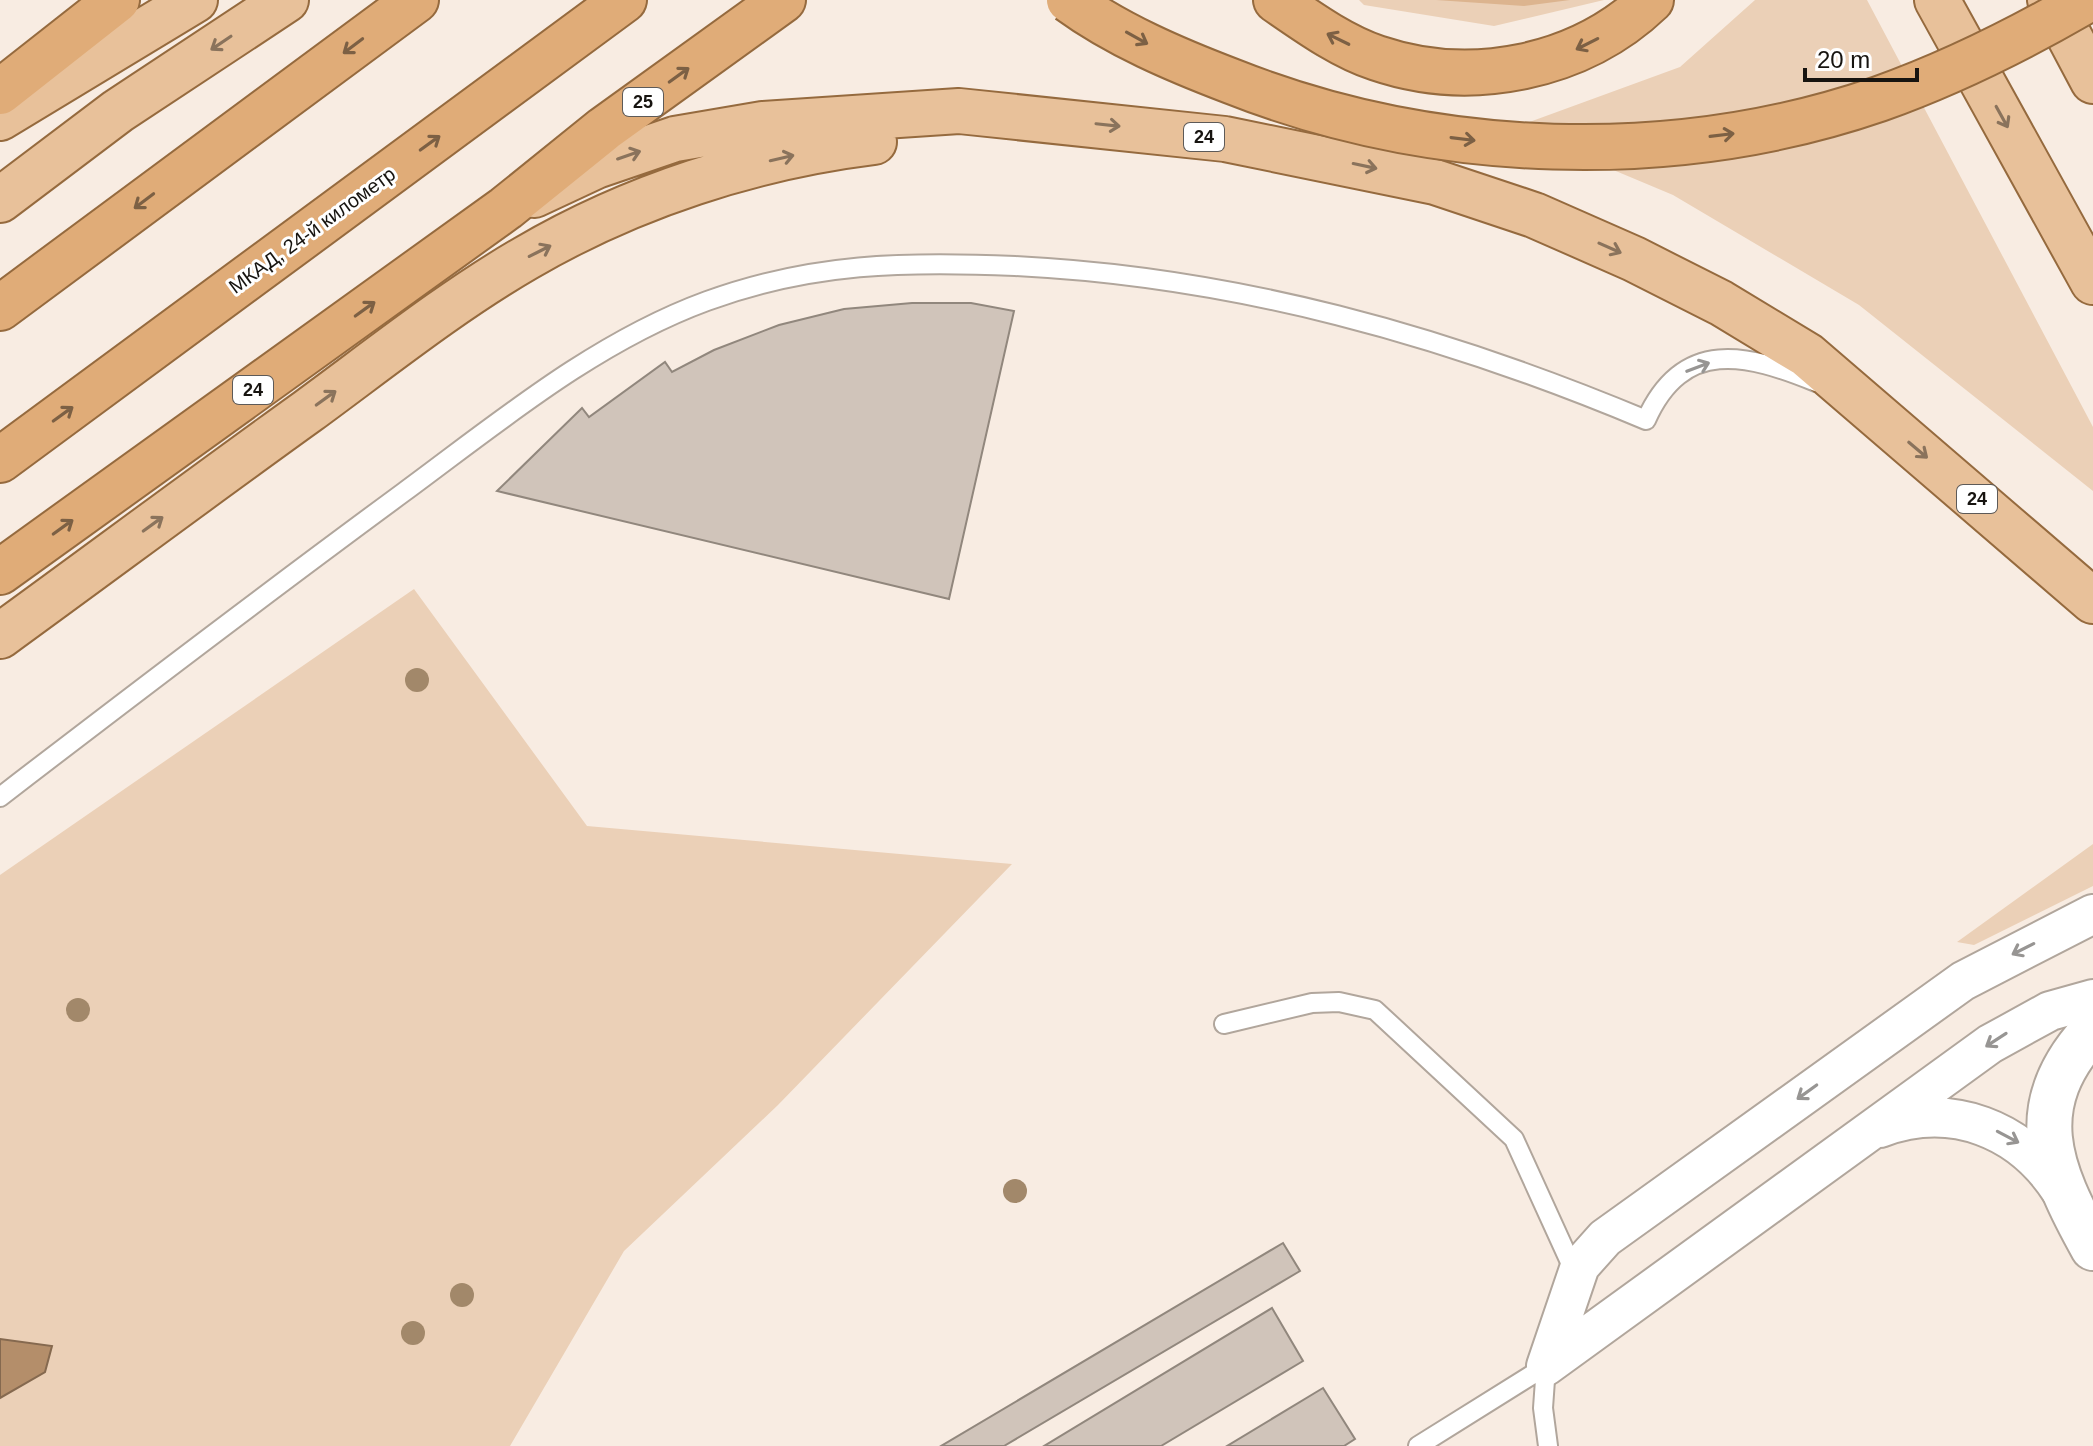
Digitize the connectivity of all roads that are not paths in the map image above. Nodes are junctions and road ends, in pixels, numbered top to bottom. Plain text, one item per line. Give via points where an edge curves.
1 (117, 0) edge
2 (156, 0) edge
3 (195, 0) edge
4 (286, 0) edge
5 (416, 0) edge
6 (624, 0) edge
7 (655, 0) edge
8 (783, 0) edge
9 (1069, 0) edge
10 (1276, 0) edge
11 (1651, 0) edge
12 (1937, 0) edge
13 (2050, 0) edge
14 (2087, 0) edge
15 (566, 43) junction
16 (2093, 81) edge
17 (0, 92) edge
18 (0, 118) edge
19 (1052, 119) junction
20 (0, 200) edge
21 (506, 208) junction
22 (2093, 282) edge
23 (0, 308) edge
24 (1859, 400) junction
25 (0, 460) edge
26 (0, 572) edge
27 (2093, 601) edge
28 (0, 636) edge
29 (0, 797) edge
30 (2093, 914) edge
31 (2093, 999) edge
32 (1224, 1024) dead end
33 (2093, 1030) edge
34 (1868, 1133) junction
35 (2061, 1191) junction
36 (2093, 1248) edge
37 (1576, 1276) junction
38 (1546, 1366) junction
39 (1418, 1446) edge
40 (1548, 1446) edge

1 - 17 highway
2 - 18 main road
3 - 18 main road
4 -> 20 main road via 118,111
5 -> 23 highway
6 - 15 highway, МКАД, 24-й километр
7 - 15 highway
21 -> 8 highway, 25 via 604,129
9 -> 14 highway, bridge via 1174,59 1282,102 1392,131 1512,144 1623,145 1758,130 1878,99 2006,47
11 -> 10 highway via 1626,24 1570,53 1503,72 1443,72 1377,58
12 -> 22 main road
13 - 16 main road
25 -> 15 highway, МКАД, 24-й километр
21 -> 19 main road, 24 via 596,166 675,139 763,124 959,111
19 -> 24 main road, 24 via 1225,139 1330,159 1435,182 1534,215 1721,303 1807,355
28 -> 19 main road, 24 via 514,266 604,217 725,172 824,148
26 -> 21 highway, 24
24 -> 27 main road, 24
29 -> 24 lane via 455,454 613,345 705,301 807,273 916,262 1102,270 1196,283 1288,301 1440,342 1646,420 1675,377 1722,359 1765,362
30 -> 37 street via 1963,981 1605,1238
31 -> 34 street via 2017,1027
32 - 37 lane via 1312,1003 1375,1010 1514,1139
33 - 35 main road via 2065,1068 2052,1105 2049,1145
34 -> 35 street via 1921,1120 1981,1125 2021,1145
34 - 38 street
35 - 36 main road
37 - 38 street
38 - 39 lane
38 - 40 lane via 1543,1408

